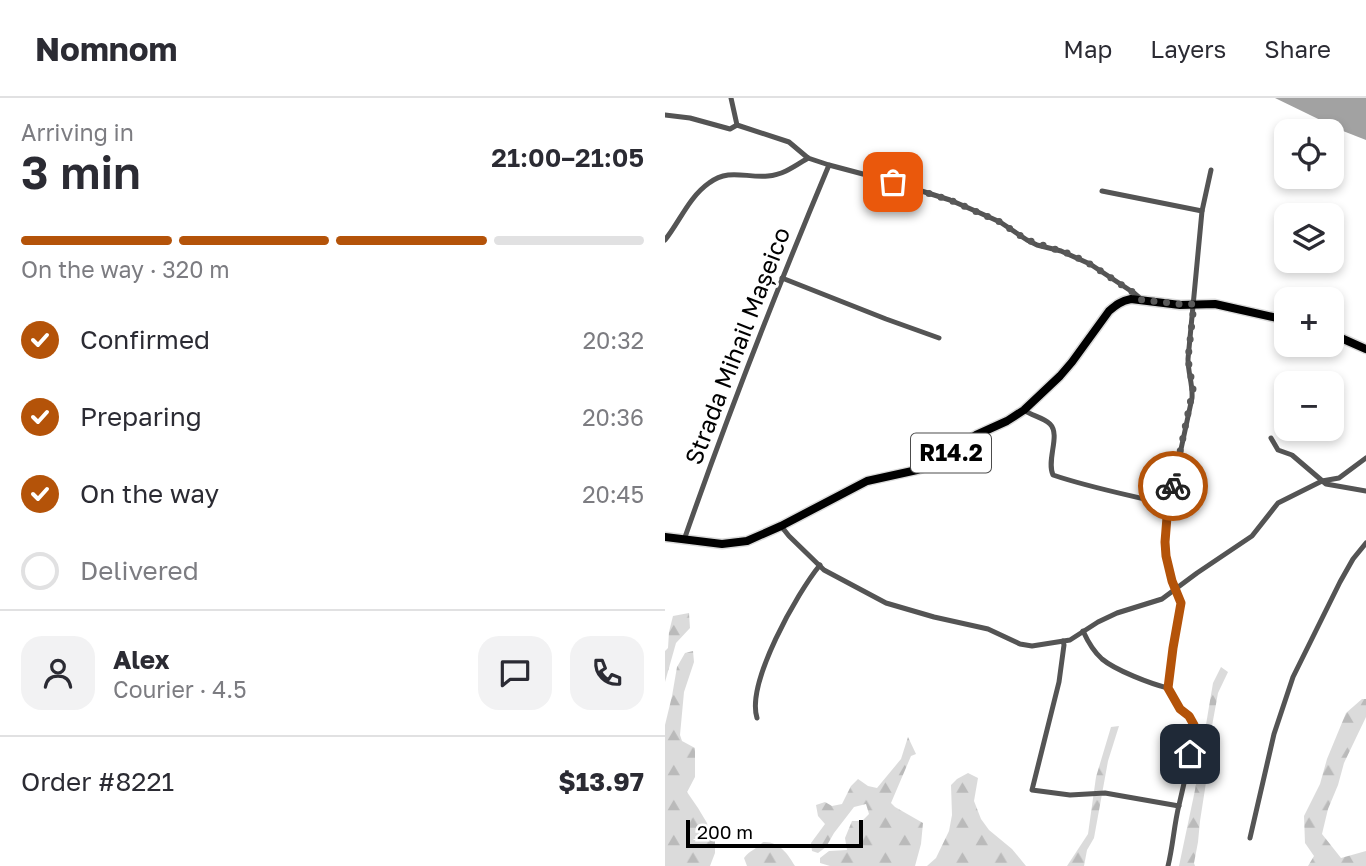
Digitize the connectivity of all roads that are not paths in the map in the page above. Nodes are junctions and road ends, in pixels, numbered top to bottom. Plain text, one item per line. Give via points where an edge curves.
1 (731, 98) edge
2 (665, 116) edge
3 (737, 125) junction
4 (808, 158) junction
5 (829, 166) junction
6 (1211, 170) dead end
7 (1102, 191) dead end
8 (1202, 211) junction
9 (665, 240) edge
10 (782, 278) junction
11 (1142, 300) junction
12 (1194, 304) junction
13 (1274, 317) edge
14 (939, 338) dead end
15 (1344, 339) edge
16 (1366, 349) edge
17 (1024, 410) junction
18 (1271, 438) dead end
19 (1366, 458) edge
20 (1322, 481) junction
21 (1366, 491) edge
22 (1169, 505) junction
23 (781, 526) junction
24 (665, 537) edge
25 (684, 540) junction
26 (1366, 543) edge
27 (820, 565) junction
28 (1175, 590) junction
29 (1083, 631) junction
30 (1063, 641) junction
31 (1168, 688) junction
32 (757, 718) dead end
33 (1179, 806) junction
34 (1250, 838) dead end
35 (1167, 866) edge

1 - 3 street
2 - 3 street via 730,129
3 - 4 street via 789,142
4 - 5 street
4 - 9 street via 778,174 728,174 708,183
5 - 10 street, Strada Mihail Mașeico
5 - 11 street via 950,200 1037,245 1090,264
6 - 8 street
7 - 8 street
8 - 12 street
10 - 14 street
10 - 25 street, Strada Mihail Mașeico
11 - 12 main road, R14.2
11 - 17 main road, R14.2 via 1116,305 1060,376
12 - 13 main road, R14.2
12 - 22 street via 1188,359 1193,389
15 - 16 main road
17 - 22 street via 1054,430 1053,475
17 - 23 main road, R14.2 via 930,466 867,481
18 - 20 street via 1278,450 1292,455
19 - 20 street via 1339,478
20 - 21 street
20 - 28 street via 1278,503 1252,536
22 - 28 street via 1166,556
23 - 25 main road, R14.2 via 737,543
23 - 27 street
24 - 25 main road, R14.2
26 - 34 street via 1340,582 1293,677 1274,734
27 - 30 street via 886,603 988,629 1026,646
27 - 32 street via 769,653 756,701
28 - 29 street
28 - 31 street via 1180,611
29 - 30 street
29 - 31 street via 1103,660
30 - 33 street via 1059,682 1032,790 1105,793
31 - 33 street via 1194,725
33 - 35 street

